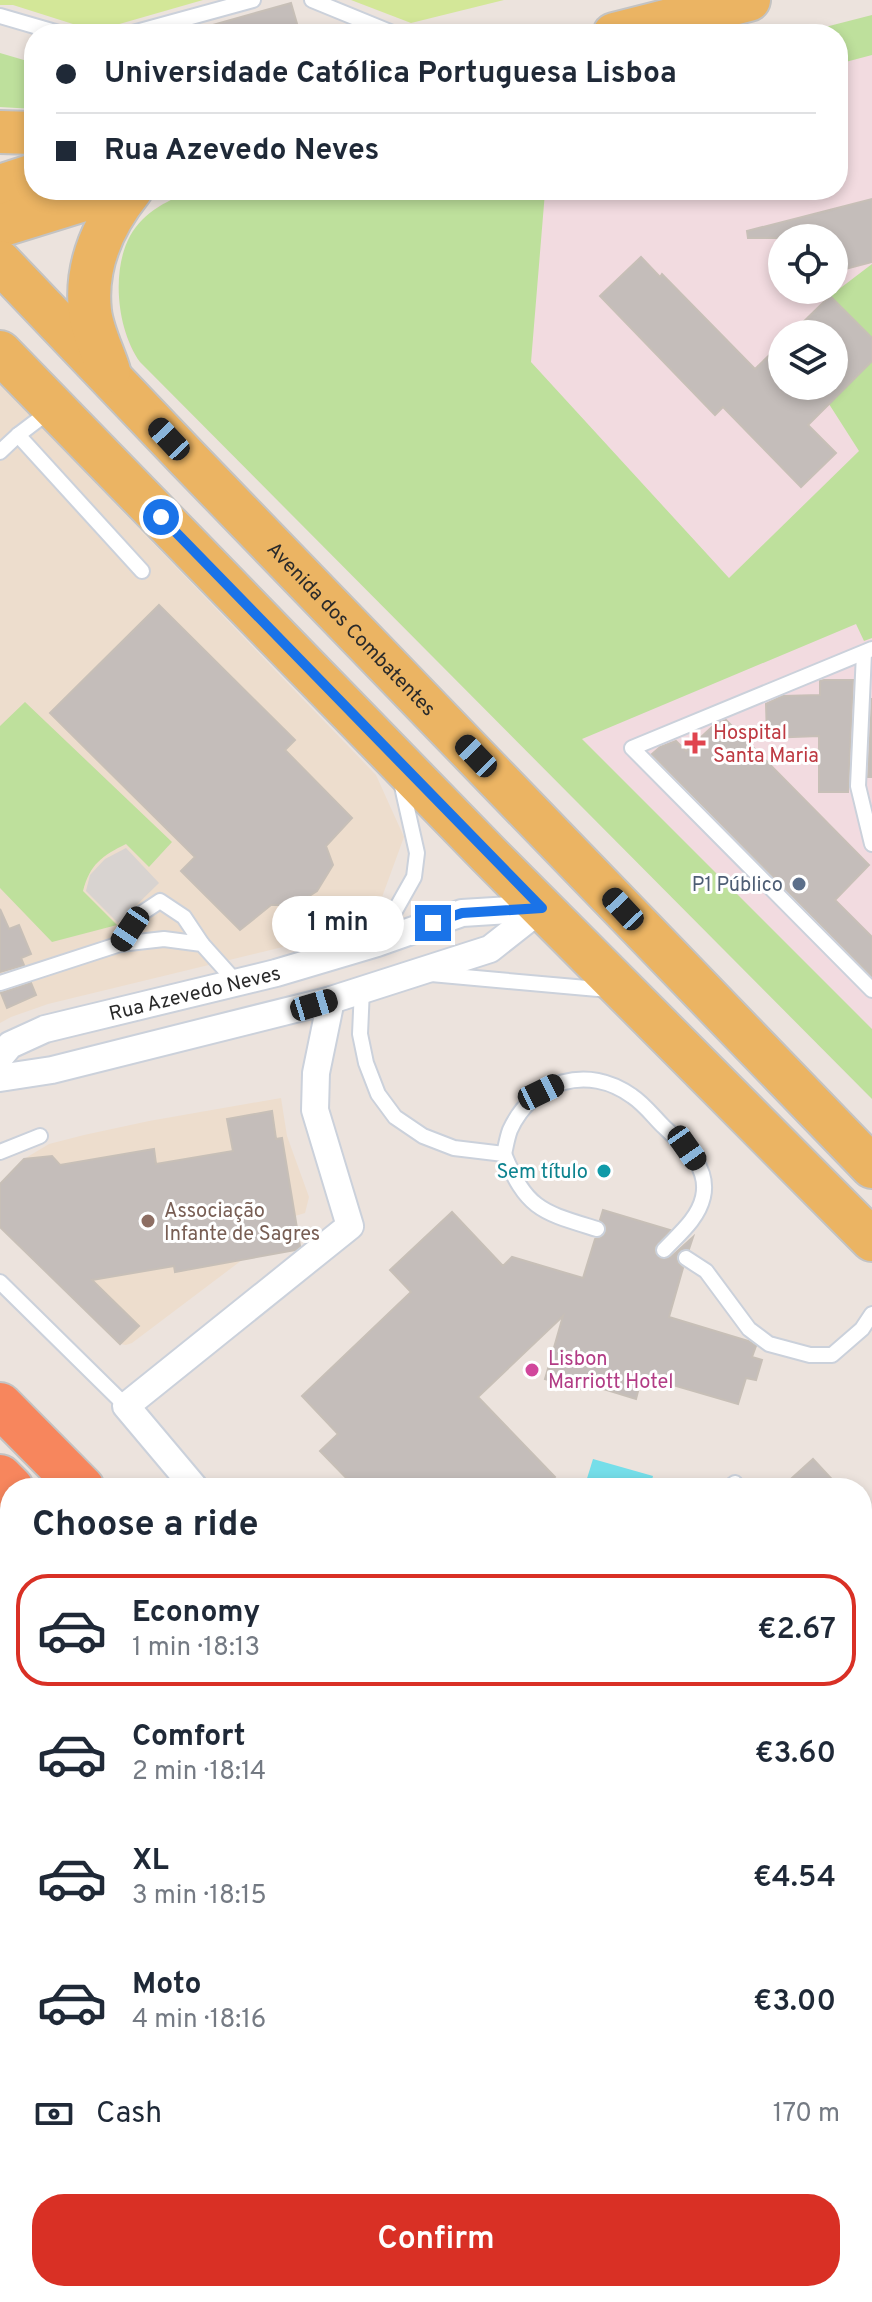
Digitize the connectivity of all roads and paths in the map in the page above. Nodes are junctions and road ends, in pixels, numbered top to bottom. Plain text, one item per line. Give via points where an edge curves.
1 (219, 0) edge
2 (253, 0) edge
3 (312, 0) edge
4 (739, 1) edge
5 (337, 6) edge
6 (0, 16) edge
7 (171, 23) junction
8 (28, 24) edge
9 (167, 24) edge
10 (374, 24) edge
11 (652, 24) edge
12 (0, 132) edge
13 (24, 133) edge
14 (24, 178) edge
15 (0, 186) edge
16 (84, 200) edge
17 (123, 200) edge
18 (0, 226) edge
19 (0, 262) edge
20 (0, 352) edge
21 (112, 379) junction
22 (55, 408) junction
23 (18, 435) junction
24 (0, 452) edge
25 (142, 571) dead end
26 (868, 658) edge
27 (395, 758) junction
28 (872, 844) edge
29 (587, 870) junction
30 (542, 908) junction
31 (377, 943) junction
32 (120, 944) junction
33 (202, 944) junction
34 (415, 973) junction
35 (0, 983) edge
36 (237, 983) junction
37 (362, 989) junction
38 (872, 990) edge
39 (624, 991) junction
40 (331, 1000) junction
41 (0, 1057) edge
42 (0, 1078) edge
43 (40, 1136) dead end
44 (0, 1152) edge
45 (504, 1154) junction
46 (872, 1167) edge
47 (597, 1229) dead end
48 (872, 1240) edge
49 (664, 1250) dead end
50 (686, 1258) dead end
51 (0, 1282) edge
52 (872, 1314) edge
53 (0, 1405) edge
54 (126, 1406) junction
55 (72, 1478) edge
56 (187, 1478) edge

1 - 7 lane via 177,12
2 - 7 lane
3 - 5 lane
4 - 11 main road
5 - 10 lane
6 - 8 lane
7 - 9 lane
12 - 13 main road
14 - 15 main road
16 - 18 main road
17 - 21 main road via 102,233 91,274 90,313
19 - 21 main road, Avenida dos Combatentes
20 - 22 main road
21 - 29 main road, Avenida dos Combatentes
22 - 23 lane
22 - 27 main road
23 - 24 lane
23 - 25 lane
26 - 28 lane via 858,786
26 - 38 lane via 632,748
27 - 30 main road
27 - 31 lane via 417,853 414,877
29 - 30 main road
29 - 46 main road, Avenida dos Combatentes
30 - 31 street, Rua Azevedo Neves via 462,913
30 - 34 street, Rua Azevedo Neves via 490,949
30 - 39 main road
31 - 36 street, Rua Azevedo Neves
32 - 33 lane via 164,939
32 - 33 lane via 139,915 160,901 184,917
32 - 35 lane
33 - 36 lane
34 - 37 street, Rua Azevedo Neves
34 - 39 lane
36 - 41 street, Rua Azevedo Neves via 45,1029 10,1045
37 - 40 street, Rua Azevedo Neves
37 - 45 lane via 360,1034 366,1063 378,1094 395,1117 454,1148
39 - 48 main road
40 - 42 street, Rua Azevedo Neves via 52,1070
40 - 54 street via 316,1073 315,1110 350,1226
43 - 44 lane
45 - 47 lane via 531,1203
45 - 49 lane via 519,1115 541,1092 564,1081 587,1078 632,1096 687,1148 702,1170 704,1194 698,1212
50 - 52 lane via 706,1271 749,1329 769,1344 832,1355
51 - 54 lane
53 - 55 highway
54 - 56 street

